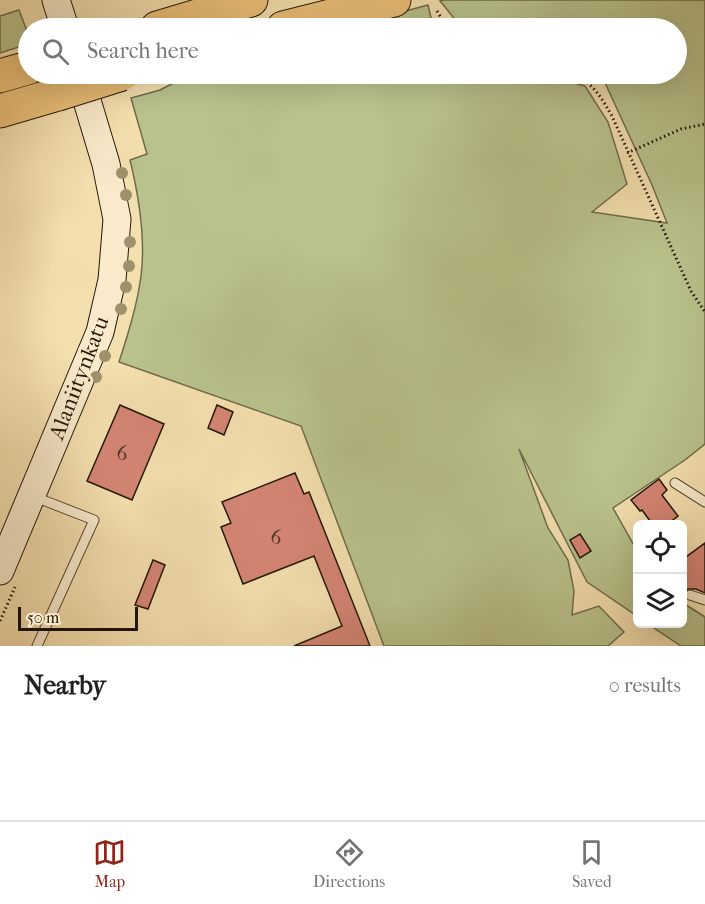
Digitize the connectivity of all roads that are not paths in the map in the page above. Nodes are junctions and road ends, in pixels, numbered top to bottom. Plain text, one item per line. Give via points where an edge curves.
1 (56, 0) edge
2 (238, 0) edge
3 (251, 0) edge
4 (364, 0) edge
5 (394, 0) edge
6 (62, 18) edge
7 (188, 18) edge
8 (192, 18) edge
9 (302, 18) edge
10 (323, 18) edge
11 (18, 71) edge
12 (0, 76) edge
13 (68, 84) edge
14 (0, 111) edge
15 (675, 483) dead end
16 (32, 496) junction
17 (705, 501) edge
18 (0, 571) edge
19 (690, 596) dead end
20 (705, 600) edge
21 (37, 646) edge

1 - 6 main road
2 - 7 highway
3 - 8 highway
4 - 9 highway
5 - 10 highway
11 - 12 highway
13 - 14 highway
13 - 16 main road, Alaniitynkatu via 106,164 117,219 112,280 100,332
15 - 17 lane
16 - 18 main road, Alaniitynkatu
16 - 21 lane via 94,520
19 - 20 lane

